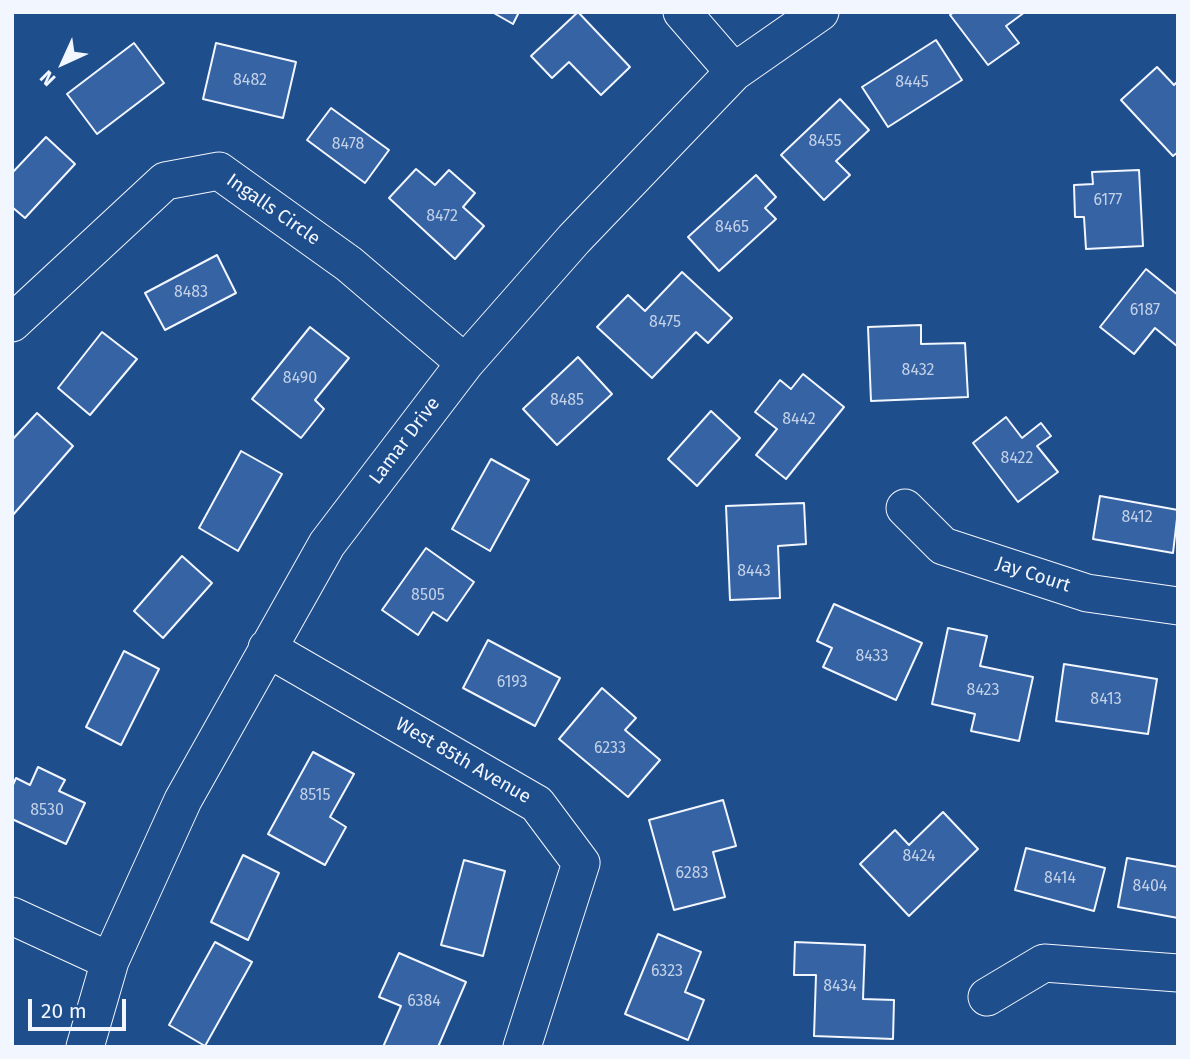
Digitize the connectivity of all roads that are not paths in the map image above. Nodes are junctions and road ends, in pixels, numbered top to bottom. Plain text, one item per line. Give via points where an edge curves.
1 (682, 12) edge
2 (820, 12) edge
3 (734, 72) junction
4 (12, 323) edge
5 (465, 363) junction
6 (905, 508) dead end
7 (1178, 606) edge
8 (267, 648) junction
9 (12, 916) edge
10 (110, 961) junction
11 (1178, 973) edge
12 (987, 997) dead end
13 (85, 1047) edge
14 (522, 1047) edge

1 - 3 street
2 - 3 street, Lamar Drive
3 - 5 street, Lamar Drive via 574,239
4 - 5 street, Ingalls Circle via 165,181 219,172 349,264
5 - 8 street, Lamar Drive via 327,544
6 - 7 street, Jay Court via 943,546 1087,593
8 - 10 street, Lamar Drive via 183,800
8 - 14 street, West 85th Avenue via 537,804 581,863
9 - 10 street
10 - 13 street, Lamar Drive
11 - 12 street via 1044,963

